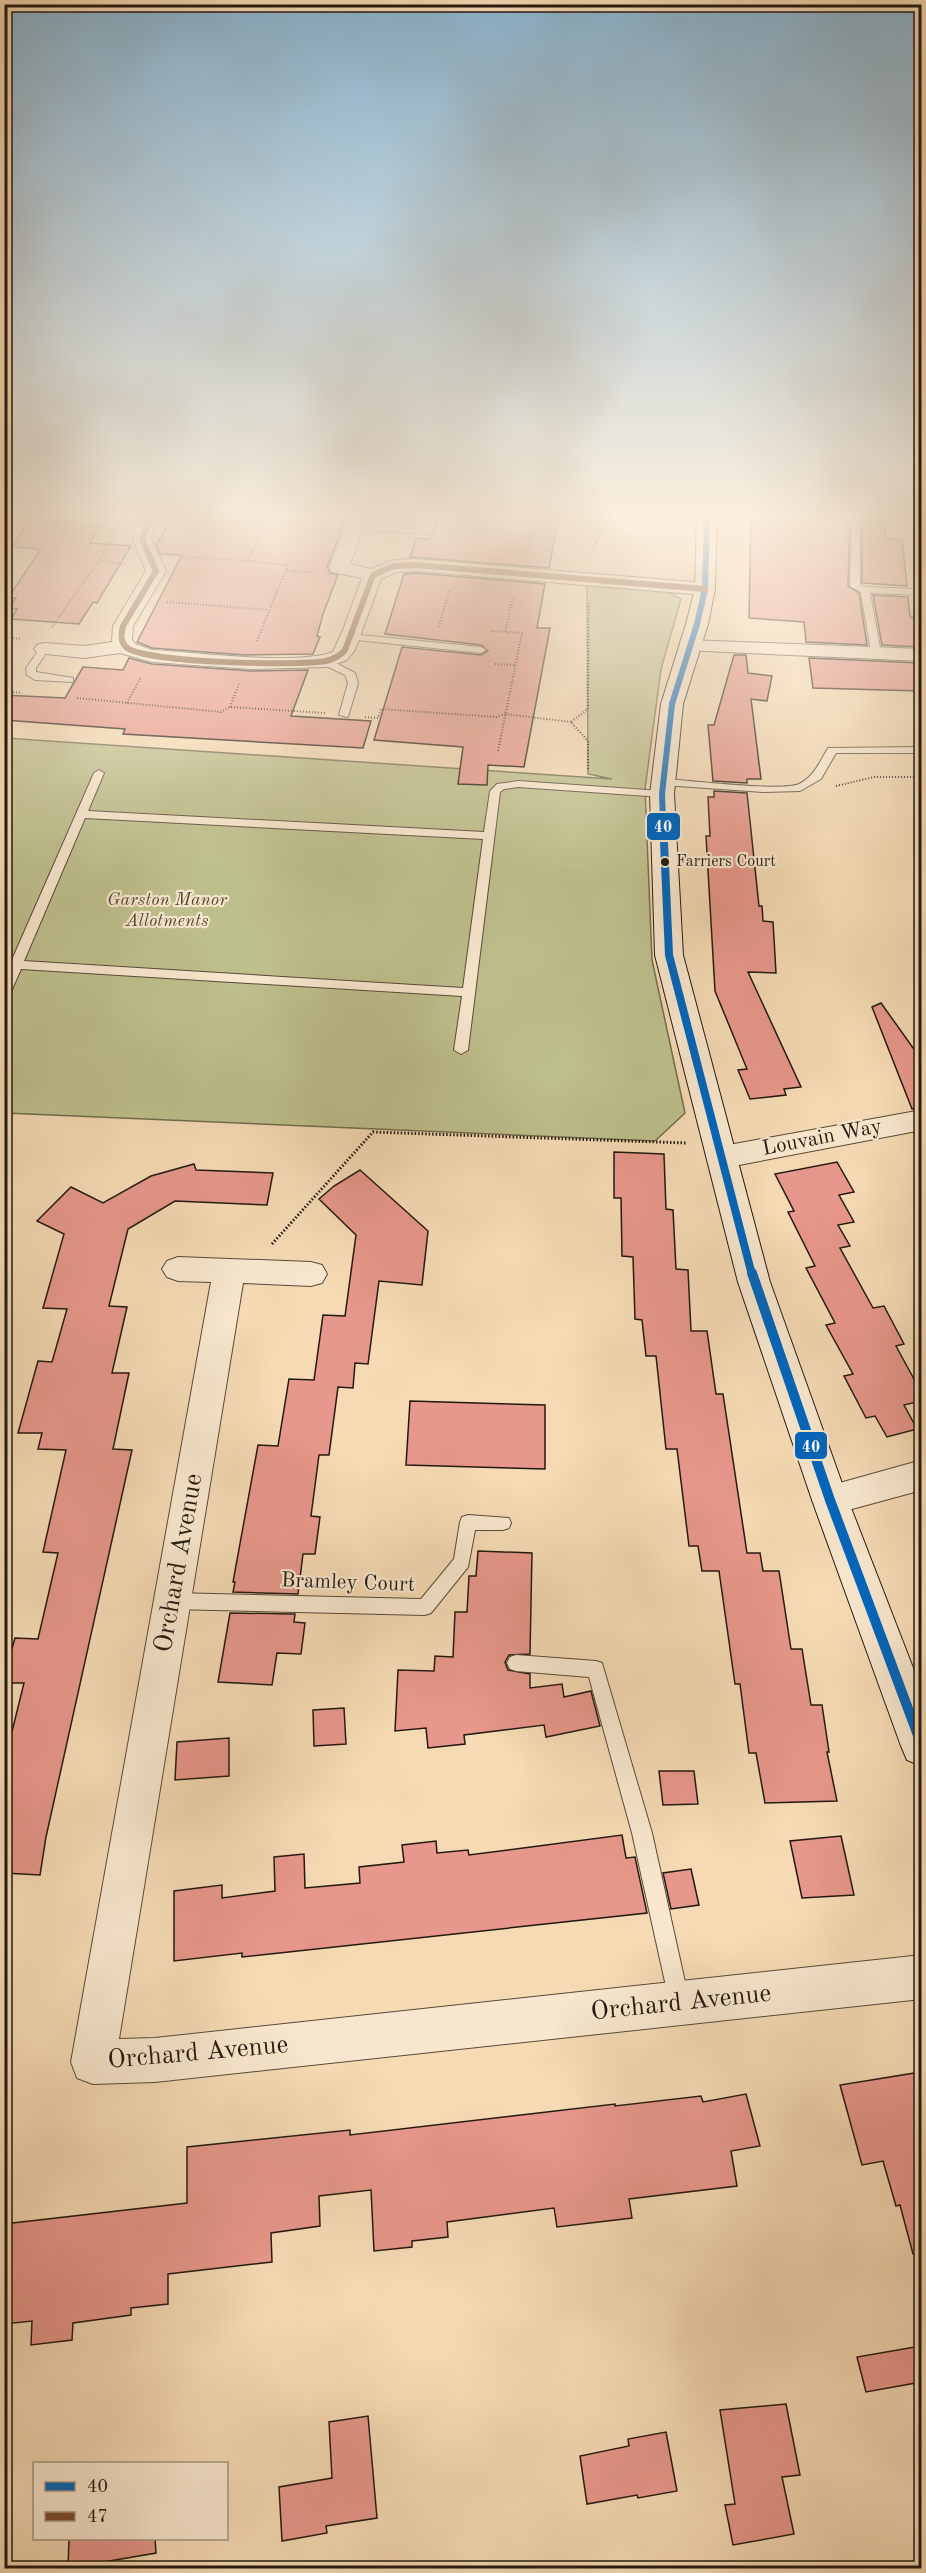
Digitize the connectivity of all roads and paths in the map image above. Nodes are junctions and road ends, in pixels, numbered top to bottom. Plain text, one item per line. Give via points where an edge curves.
1 (51, 632) edge
2 (122, 632) edge
3 (260, 632) edge
4 (352, 632) edge
5 (509, 632) edge
6 (589, 632) edge
7 (694, 632) edge
8 (872, 632) edge
9 (350, 637) junction
10 (46, 640) junction
11 (125, 646) junction
12 (689, 646) junction
13 (481, 650) dead end
14 (876, 653) junction
15 (921, 655) edge
16 (152, 656) junction
17 (248, 661) junction
18 (326, 662) junction
19 (69, 680) dead end
20 (4, 691) edge
21 (26, 693) dead end
22 (70, 698) dead end
23 (127, 703) junction
24 (506, 714) junction
25 (344, 715) junction
26 (571, 722) junction
27 (921, 750) edge
28 (498, 751) dead end
29 (99, 773) dead end
30 (663, 788) junction
31 (621, 790) junction
32 (82, 814) junction
33 (489, 836) junction
34 (17, 965) junction
35 (469, 992) junction
36 (4, 994) edge
37 (461, 1050) dead end
38 (921, 1120) edge
39 (721, 1151) junction
40 (178, 1269) dead end
41 (242, 1272) junction
42 (311, 1274) dead end
43 (921, 1474) edge
44 (830, 1500) junction
45 (503, 1523) dead end
46 (172, 1601) junction
47 (516, 1664) dead end
48 (921, 1746) edge
49 (921, 1977) edge
50 (680, 2003) junction

1 - 10 path
2 - 11 street
3 - 17 path
4 - 9 street
5 - 24 path via 522,633
6 - 26 path via 588,709
7 - 12 street
8 - 14 lane
9 - 13 lane
9 - 18 street via 340,656
10 - 11 street via 84,652
10 - 19 lane via 31,673 35,677
11 - 16 street
12 - 14 street
12 - 30 street via 672,704
14 - 15 street
16 - 17 street
16 - 23 path
17 - 18 street via 301,665
18 - 25 lane via 350,673 353,684
20 - 21 path
22 - 23 path
23 - 25 path via 221,712 230,707
24 - 25 path via 497,717 381,709 378,718
24 - 26 path
24 - 28 path
26 - 31 path via 588,741 588,774 619,780
27 - 30 lane via 832,750 817,777 800,788
29 - 32 lane
30 - 31 lane
30 - 39 street via 669,955
31 - 33 lane via 501,786 495,791
32 - 33 lane
32 - 34 lane
33 - 35 lane
34 - 35 lane
34 - 36 lane
35 - 37 lane
38 - 39 street, Louvain Way
39 - 41 path via 373,1132
39 - 44 street via 754,1282
40 - 41 street
41 - 42 street
41 - 46 street, Orchard Avenue
43 - 44 street
44 - 48 street
45 - 46 lane, Bramley Court via 468,1522 462,1562 425,1607
46 - 50 street, Orchard Avenue via 93,2062 155,2060
47 - 50 lane via 596,1669 642,1833
49 - 50 street, Orchard Avenue

